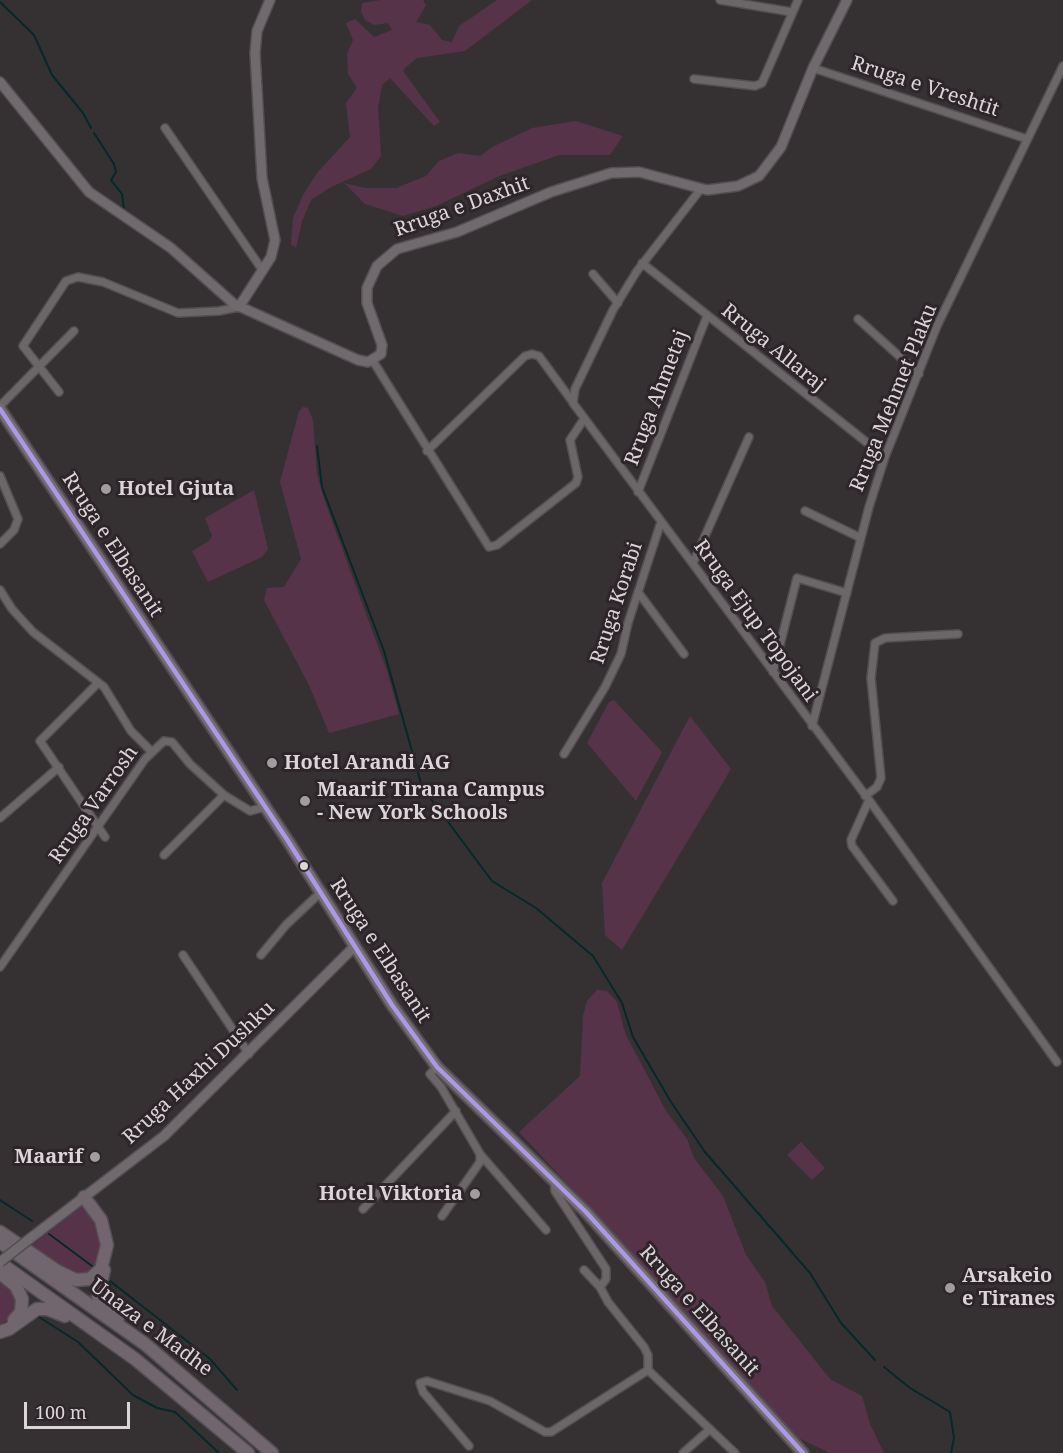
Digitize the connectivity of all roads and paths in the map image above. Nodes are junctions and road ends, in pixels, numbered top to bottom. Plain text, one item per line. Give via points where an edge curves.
1 (270, 0) edge
2 (720, 0) edge
3 (798, 0) edge
4 (847, 0) edge
5 (792, 12) junction
6 (1063, 66) edge
7 (813, 68) junction
8 (694, 79) dead end
9 (0, 82) edge
10 (165, 128) dead end
11 (1027, 139) junction
12 (700, 190) junction
13 (642, 263) junction
14 (263, 271) junction
15 (593, 274) dead end
16 (618, 303) junction
17 (239, 307) junction
18 (707, 316) junction
19 (858, 320) dead end
20 (74, 331) dead end
21 (373, 361) junction
22 (40, 364) junction
23 (919, 374) junction
24 (59, 392) dead end
25 (573, 403) junction
26 (0, 408) edge
27 (584, 419) junction
28 (749, 437) dead end
29 (427, 451) junction
30 (885, 457) junction
31 (0, 476) edge
32 (638, 492) junction
33 (805, 511) dead end
34 (661, 522) junction
35 (861, 538) junction
36 (0, 544) edge
37 (693, 563) junction
38 (0, 590) edge
39 (638, 592) junction
40 (847, 593) junction
41 (957, 634) dead end
42 (684, 654) dead end
43 (773, 672) junction
44 (98, 683) junction
45 (812, 726) junction
46 (151, 751) junction
47 (564, 754) dead end
48 (59, 767) junction
49 (224, 795) junction
50 (867, 798) junction
51 (265, 807) junction
52 (0, 818) edge
53 (99, 826) junction
54 (105, 837) dead end
55 (164, 855) dead end
56 (320, 893) junction
57 (893, 901) dead end
58 (354, 946) junction
59 (183, 955) dead end
60 (261, 955) dead end
61 (0, 967) edge
62 (249, 1054) junction
63 (1057, 1062) dead end
64 (437, 1067) junction
65 (456, 1111) junction
66 (480, 1154) junction
67 (554, 1181) junction
68 (87, 1195) junction
69 (363, 1209) dead end
70 (442, 1216) dead end
71 (546, 1230) dead end
72 (0, 1232) edge
73 (0, 1242) edge
74 (0, 1262) edge
75 (584, 1270) dead end
76 (0, 1273) edge
77 (600, 1287) junction
78 (0, 1329) edge
79 (145, 1344) junction
80 (135, 1359) junction
81 (648, 1370) junction
82 (710, 1429) junction
83 (469, 1446) dead end
84 (248, 1453) edge
85 (272, 1453) edge
86 (682, 1453) edge
87 (735, 1453) edge
88 (803, 1453) edge

1 - 14 street via 255,41 262,178 276,240
2 - 5 street
3 - 5 street
4 - 7 street, Rruga e Daxhit
5 - 8 street via 759,85
6 - 11 street, Rruga Mehmet Plaku
7 - 11 street, Rruga e Vreshtit
7 - 12 street, Rruga e Daxhit via 781,147 767,168 738,186
9 - 17 street via 89,192 171,248
10 - 14 street
11 - 23 street, Rruga Mehmet Plaku via 937,326
12 - 13 street
12 - 21 street, Rruga e Daxhit via 647,174 610,173 551,192 457,232 397,249 377,266 367,288 369,310 382,345 381,354
13 - 16 street
13 - 18 street, Rruga Allaraj
14 - 17 street
15 - 16 street
16 - 25 street via 575,389
17 - 21 street via 358,360
17 - 22 street via 178,313 103,282 71,278 61,285 22,346
18 - 30 street, Rruga Allaraj
18 - 32 street, Rruga Ahmetaj
19 - 23 street
20 - 22 street
21 - 29 street
22 - 24 street
22 - 26 street
23 - 30 street, Rruga Mehmet Plaku
25 - 27 street, Rruga Ejup Topojani
25 - 29 street, Rruga Ejup Topojani via 539,356 525,356
26 - 51 main road, Rruga e Elbasanit
27 - 29 street via 570,440 576,483 492,547 487,545
27 - 32 street, Rruga Ejup Topojani
28 - 37 street
30 - 35 street, Rruga Mehmet Plaku
31 - 36 street via 18,519 16,527
32 - 34 street, Rruga Ejup Topojani
33 - 35 street
34 - 37 street, Rruga Ejup Topojani
34 - 39 street, Rruga Korabi
35 - 40 street, Rruga Mehmet Plaku
37 - 43 street, Rruga Ejup Topojani
38 - 44 street via 33,632
39 - 42 street
39 - 47 street, Rruga Korabi via 606,687
40 - 43 street via 796,578
40 - 45 street, Rruga Mehmet Plaku
41 - 50 street via 885,638 875,643 871,678 881,778
43 - 45 street, Rruga Ejup Topojani
44 - 46 street via 131,731
44 - 48 street via 40,741
45 - 50 street, Rruga Ejup Topojani
46 - 49 street, Rruga Varrosh via 170,741
46 - 53 street, Rruga Varrosh
48 - 52 street
48 - 53 street
49 - 51 street, Rruga Varrosh via 250,811
49 - 55 street
50 - 57 street via 852,846
50 - 63 street, Rruga Ejup Topojani
51 - 56 main road, Rruga e Elbasanit
53 - 54 street
53 - 61 street, Rruga Varrosh
56 - 58 main road, Rruga e Elbasanit
56 - 60 street
58 - 62 street, Rruga Haxhi Dushku
58 - 64 main road, Rruga e Elbasanit
59 - 62 street
62 - 68 street, Rruga Haxhi Dushku via 164,1136
64 - 65 street via 430,1074
64 - 67 main road, Rruga e Elbasanit
65 - 66 street
65 - 69 street
66 - 70 street via 480,1162
66 - 71 street
67 - 77 street via 555,1191 606,1269 607,1276
67 - 88 main road, Rruga e Elbasanit
68 - 72 highway via 101,1220 106,1245 105,1261 90,1279 76,1280 57,1271
68 - 74 street, Rruga Haxhi Dushku, bridge
68 - 79 highway via 106,1224 110,1250 98,1296
73 - 79 highway, Unaza e Madhe
74 - 80 highway, Unaza e Madhe
75 - 77 street
76 - 78 highway via 16,1286 22,1299 17,1317
77 - 81 street via 644,1347
78 - 80 highway via 15,1325 31,1311 47,1309 61,1313
79 - 85 highway, Unaza e Madhe
80 - 84 highway, Unaza e Madhe
81 - 82 street
81 - 83 street via 551,1432 490,1401 427,1381 420,1383 423,1392
82 - 86 street
82 - 87 street

